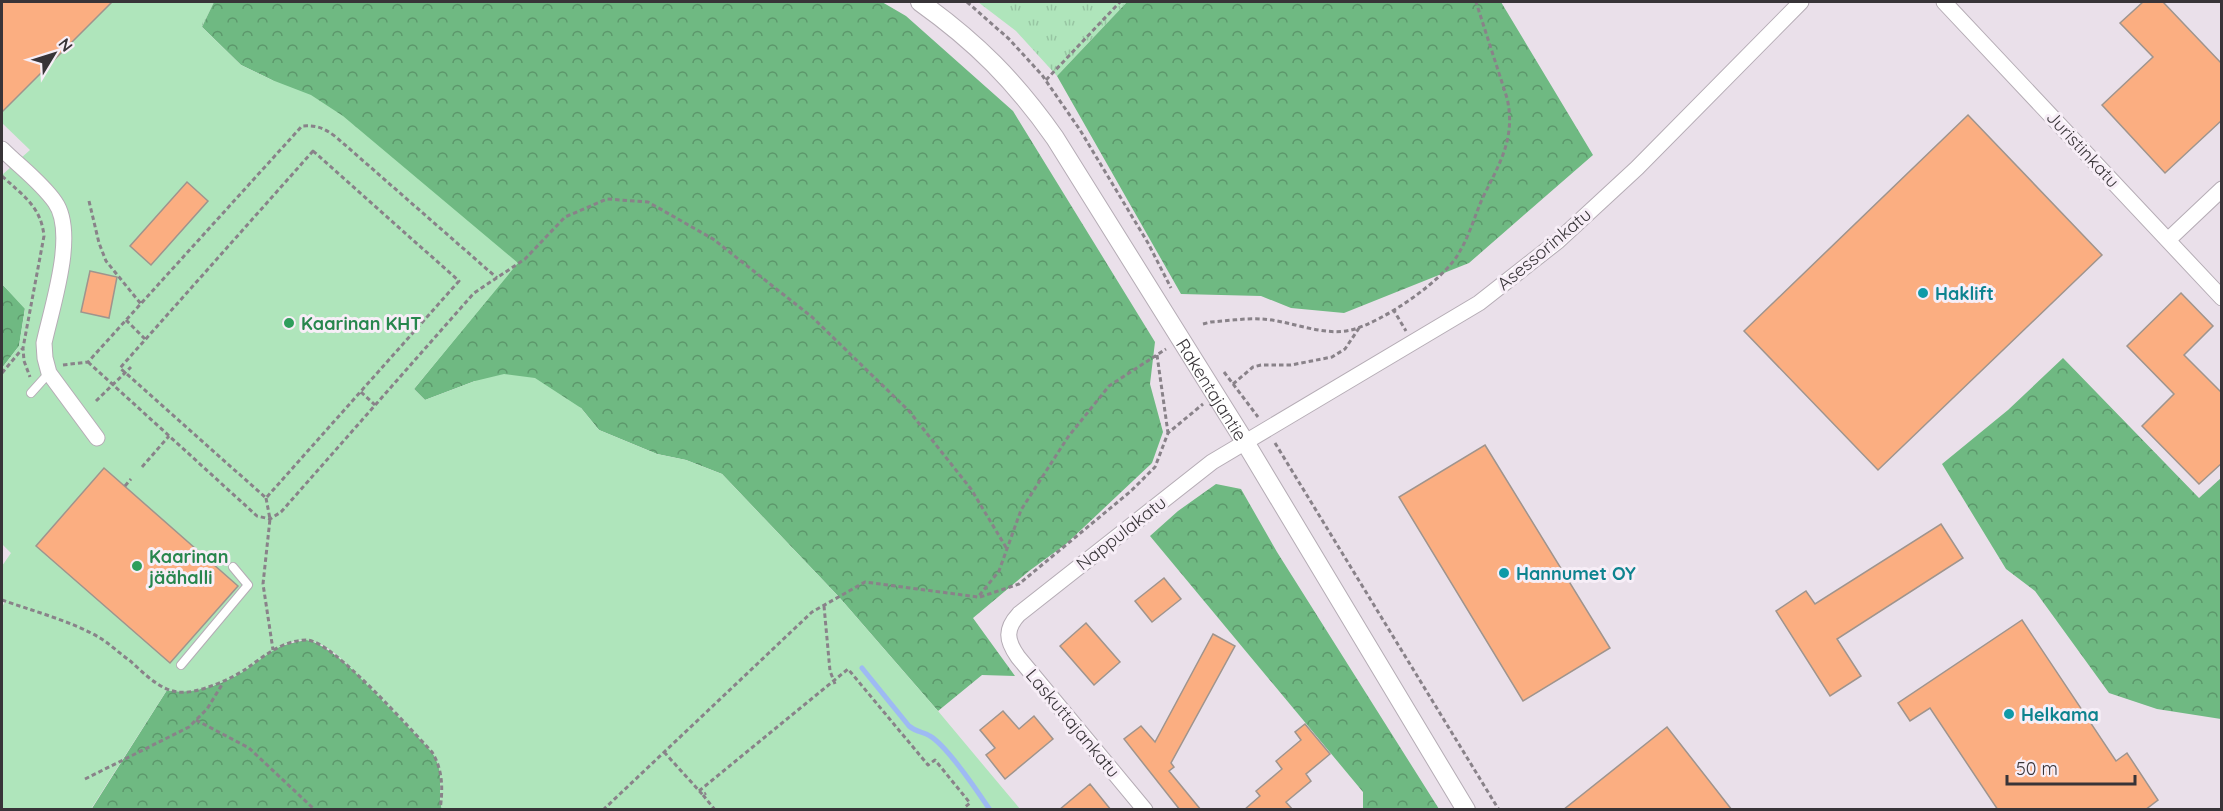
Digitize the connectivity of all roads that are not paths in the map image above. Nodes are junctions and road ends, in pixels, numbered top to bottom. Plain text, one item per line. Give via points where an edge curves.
1 (920, 2) edge
2 (1801, 2) edge
3 (1944, 2) edge
4 (2, 149) edge
5 (2222, 189) edge
6 (2168, 240) junction
7 (2222, 298) edge
8 (49, 373) junction
9 (31, 393) dead end
10 (97, 438) dead end
11 (1245, 442) junction
12 (233, 567) dead end
13 (1006, 633) joint
14 (181, 665) dead end
15 (1145, 810) edge
16 (1466, 810) edge

1 - 11 street, Rakentajantie via 992,60 1033,107
2 - 11 street, Asessorinkatu via 1637,168 1558,241 1479,303
3 - 6 street, Juristinkatu
4 - 8 street via 48,193 63,218 64,251 44,343
5 - 6 street
6 - 7 street, Juristinkatu
8 - 9 lane
8 - 10 street
11 - 13 street, Nappulakatu via 1212,462 1019,614
11 - 16 street, Rakentajantie
12 - 14 lane via 248,585
13 - 15 street, Laskuttajankatu via 1018,657

